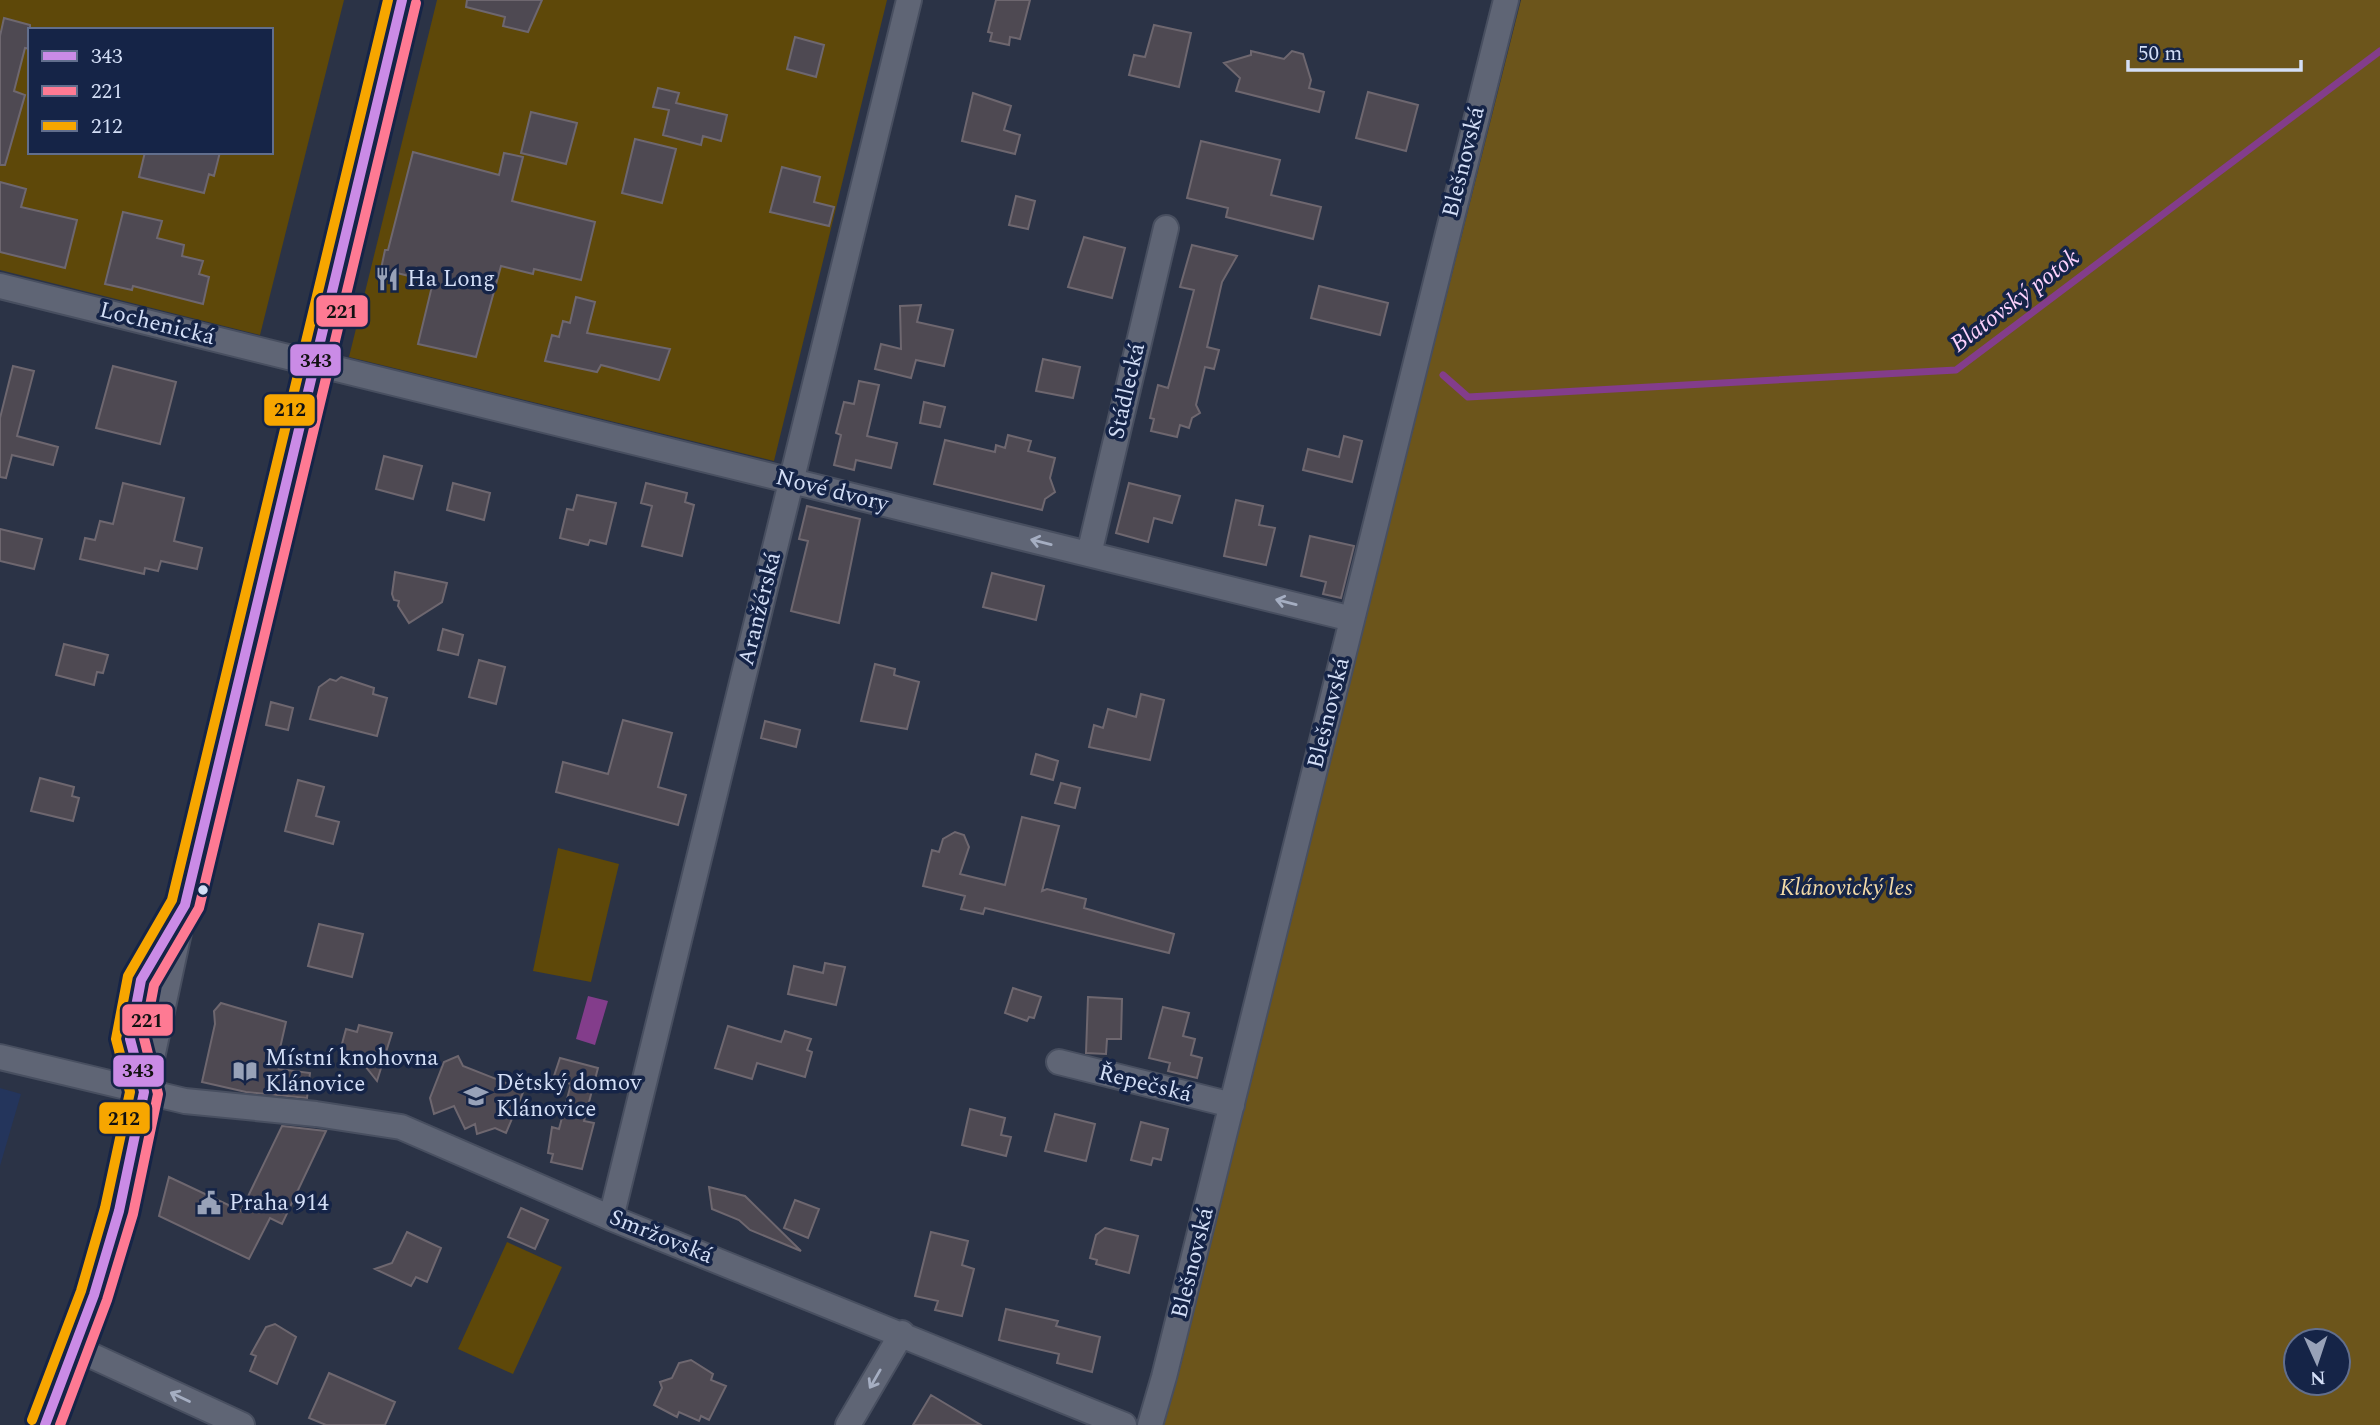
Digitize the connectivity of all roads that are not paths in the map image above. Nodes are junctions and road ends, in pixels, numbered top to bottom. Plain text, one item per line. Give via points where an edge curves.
1 (402, 0) edge
2 (909, 0) edge
3 (1506, 0) edge
4 (1166, 228) dead end
5 (0, 286) edge
6 (313, 362) junction
7 (792, 481) junction
8 (1089, 554) junction
9 (1352, 619) junction
10 (0, 1057) edge
11 (1059, 1062) dead end
12 (144, 1092) junction
13 (1232, 1105) junction
14 (611, 1218) junction
15 (902, 1333) junction
16 (75, 1349) junction
17 (45, 1425) edge
18 (242, 1425) edge
19 (848, 1425) edge
20 (1124, 1425) edge
21 (1150, 1425) edge

1 - 6 street
2 - 7 street, Aranžérská
3 - 9 street, Blešnovská
4 - 8 street, Stádlecká
5 - 6 street, Lochenická
6 - 7 street, Nové dvory
6 - 12 street via 210,788
8 -> 7 street, Nové dvory
7 - 14 street, Aranžérská
9 -> 8 street, Nové dvory
9 - 13 street, Blešnovská
10 - 12 street, Smržovská
11 - 13 street, Řepečská
12 - 14 street, Smržovská via 401,1127
12 - 16 street via 119,1211
13 - 21 street, Blešnovská
14 - 15 street, Smržovská
15 -> 19 street
15 - 20 street, Smržovská
16 - 17 street
18 -> 16 street

